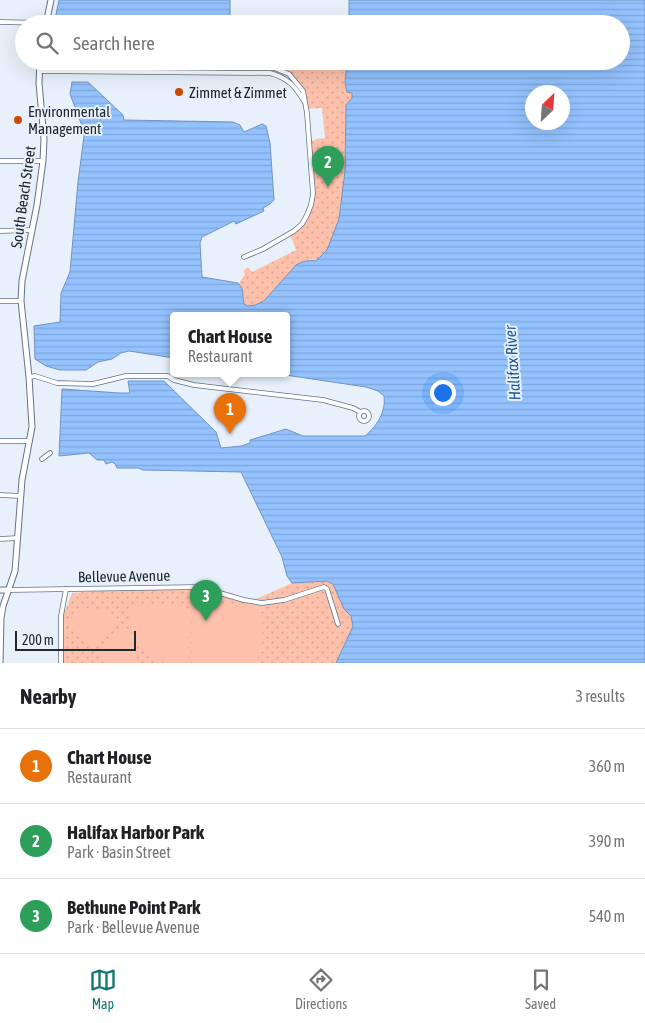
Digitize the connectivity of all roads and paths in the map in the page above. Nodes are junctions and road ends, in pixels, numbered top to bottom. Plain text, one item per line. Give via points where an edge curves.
1 (51, 0) edge
2 (48, 15) edge
3 (0, 22) edge
4 (15, 23) edge
5 (263, 70) edge
6 (281, 70) edge
7 (39, 71) joint
8 (109, 72) joint
9 (163, 72) joint
10 (188, 72) joint
11 (226, 72) joint
12 (263, 73) junction
13 (305, 103) junction
14 (0, 161) edge
15 (43, 161) junction
16 (32, 230) junction
17 (0, 231) edge
18 (244, 257) dead end
19 (0, 301) edge
20 (21, 301) junction
21 (29, 377) junction
22 (360, 412) dead end
23 (0, 441) edge
24 (29, 442) junction
25 (50, 453) dead end
26 (42, 459) dead end
27 (0, 495) edge
28 (21, 496) junction
29 (18, 538) junction
30 (0, 539) edge
31 (66, 589) junction
32 (0, 590) edge
33 (10, 590) junction
34 (338, 624) dead end
35 (0, 663) edge
36 (61, 663) edge

1 - 2 street
3 - 4 street
5 - 12 street
6 - 13 street via 289,74 303,91
7 - 8 street
7 - 15 street, South Beach Street
8 - 9 street
9 - 10 street
10 - 11 street
11 - 12 street
12 - 13 street via 286,79
13 - 18 street via 313,194 311,205 302,224 294,231
14 - 15 street
15 - 16 street, South Beach Street
16 - 17 street
16 - 20 street, South Beach Street
19 - 20 street
20 - 21 street, South Beach Street
21 - 22 street via 57,383 93,384 126,376 168,376 194,385 323,400
21 - 24 street, South Beach Street via 32,427
23 - 24 street
24 - 28 street, South Beach Street
25 - 26 street
27 - 28 street
28 - 29 street, South Beach Street
29 - 30 street
29 - 33 street, South Beach Street
31 - 33 street, Bellevue Avenue
31 - 34 street, Bellevue Avenue via 199,587 262,603 284,600 324,587
31 - 36 street via 61,616
32 - 33 street, Bellevue Avenue
33 - 35 street, South Beach Street via 1,618

